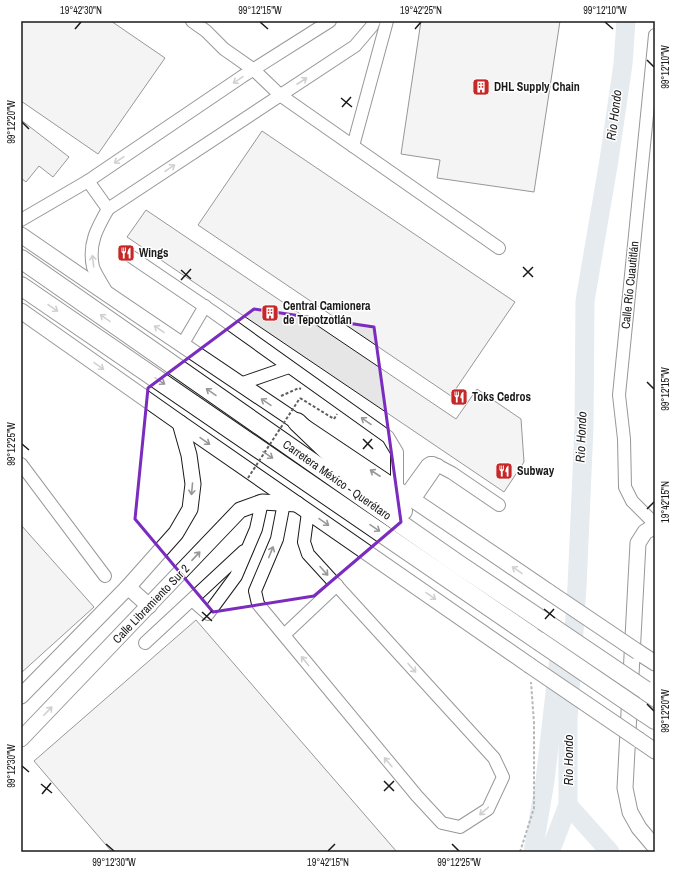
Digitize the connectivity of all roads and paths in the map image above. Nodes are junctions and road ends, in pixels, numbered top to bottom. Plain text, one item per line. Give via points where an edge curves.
1 (192, 21) edge
2 (330, 21) edge
3 (374, 21) edge
4 (387, 21) edge
5 (655, 35) edge
6 (254, 70) junction
7 (280, 95) junction
8 (353, 146) junction
9 (88, 181) junction
10 (108, 209) junction
11 (21, 220) edge
12 (21, 235) edge
13 (499, 248) dead end
14 (126, 253) dead end
15 (21, 259) edge
16 (21, 286) edge
17 (109, 296) junction
18 (205, 306) junction
19 (21, 311) edge
20 (182, 345) junction
21 (289, 367) junction
22 (240, 384) junction
23 (306, 392) dead end
24 (267, 402) junction
25 (338, 412) dead end
26 (297, 422) junction
27 (180, 423) junction
28 (21, 464) edge
29 (248, 478) dead end
30 (406, 494) junction
31 (262, 502) junction
32 (296, 506) junction
33 (499, 506) dead end
34 (655, 525) edge
35 (250, 546) junction
36 (458, 564) junction
37 (105, 576) dead end
38 (337, 585) junction
39 (128, 587) junction
40 (192, 600) junction
41 (150, 606) junction
42 (284, 635) junction
43 (145, 643) dead end
44 (655, 661) edge
45 (529, 665) junction
46 (650, 693) edge
47 (21, 696) edge
48 (649, 716) edge
49 (21, 739) edge
50 (655, 751) edge
51 (655, 847) edge
52 (520, 852) edge

1 - 6 street via 224,49
2 - 6 street
7 -> 3 street via 355,46
4 - 8 street
5 - 34 street, Calle Río Cuautitlán via 619,395 624,439 625,487 632,500
6 - 7 street
6 -> 9 street
7 - 8 street
10 -> 7 street
8 - 13 street
9 - 10 street
9 - 11 street
17 -> 10 street via 94,268 91,248 96,229
12 - 17 main road
14 - 18 street
36 -> 15 highway, Carretera México - Querétaro
16 -> 48 highway, Carretera México - Querétaro, bridge
20 -> 17 main road
18 - 20 street
18 - 21 street
19 -> 27 main road
20 - 22 main road
21 - 22 street
30 -> 21 street via 397,452 388,437
24 -> 22 main road
23 - 24 path via 299,388
24 - 26 main road
25 - 29 path, bridge via 334,419 300,398
30 -> 26 main road
26 - 36 highway via 346,468 443,542
27 -> 32 main road
27 -> 39 main road via 189,455 193,484 190,509 176,533
28 - 37 street
30 - 33 street via 438,466
44 -> 30 main road, bridge
31 - 32 main road, Calle Libramiento Sur 2
31 - 35 street
41 -> 31 main road, Calle Libramiento Sur 2 via 240,510
32 -> 38 street via 308,554
42 -> 32 street via 258,604 255,591 276,539
32 -> 45 main road
34 - 51 main road via 645,532 638,543 625,788 630,812
35 - 40 street
35 - 40 street via 236,576 208,614
36 - 46 highway, Carretera México - Querétaro, bridge
38 - 42 street
38 -> 42 street via 494,758 503,777 488,810 460,827 442,823
39 - 41 main road
39 - 47 main road
40 - 43 street
49 -> 41 main road, Calle Libramiento Sur 2
45 - 50 main road, bridge
45 - 52 path via 534,723 534,808

